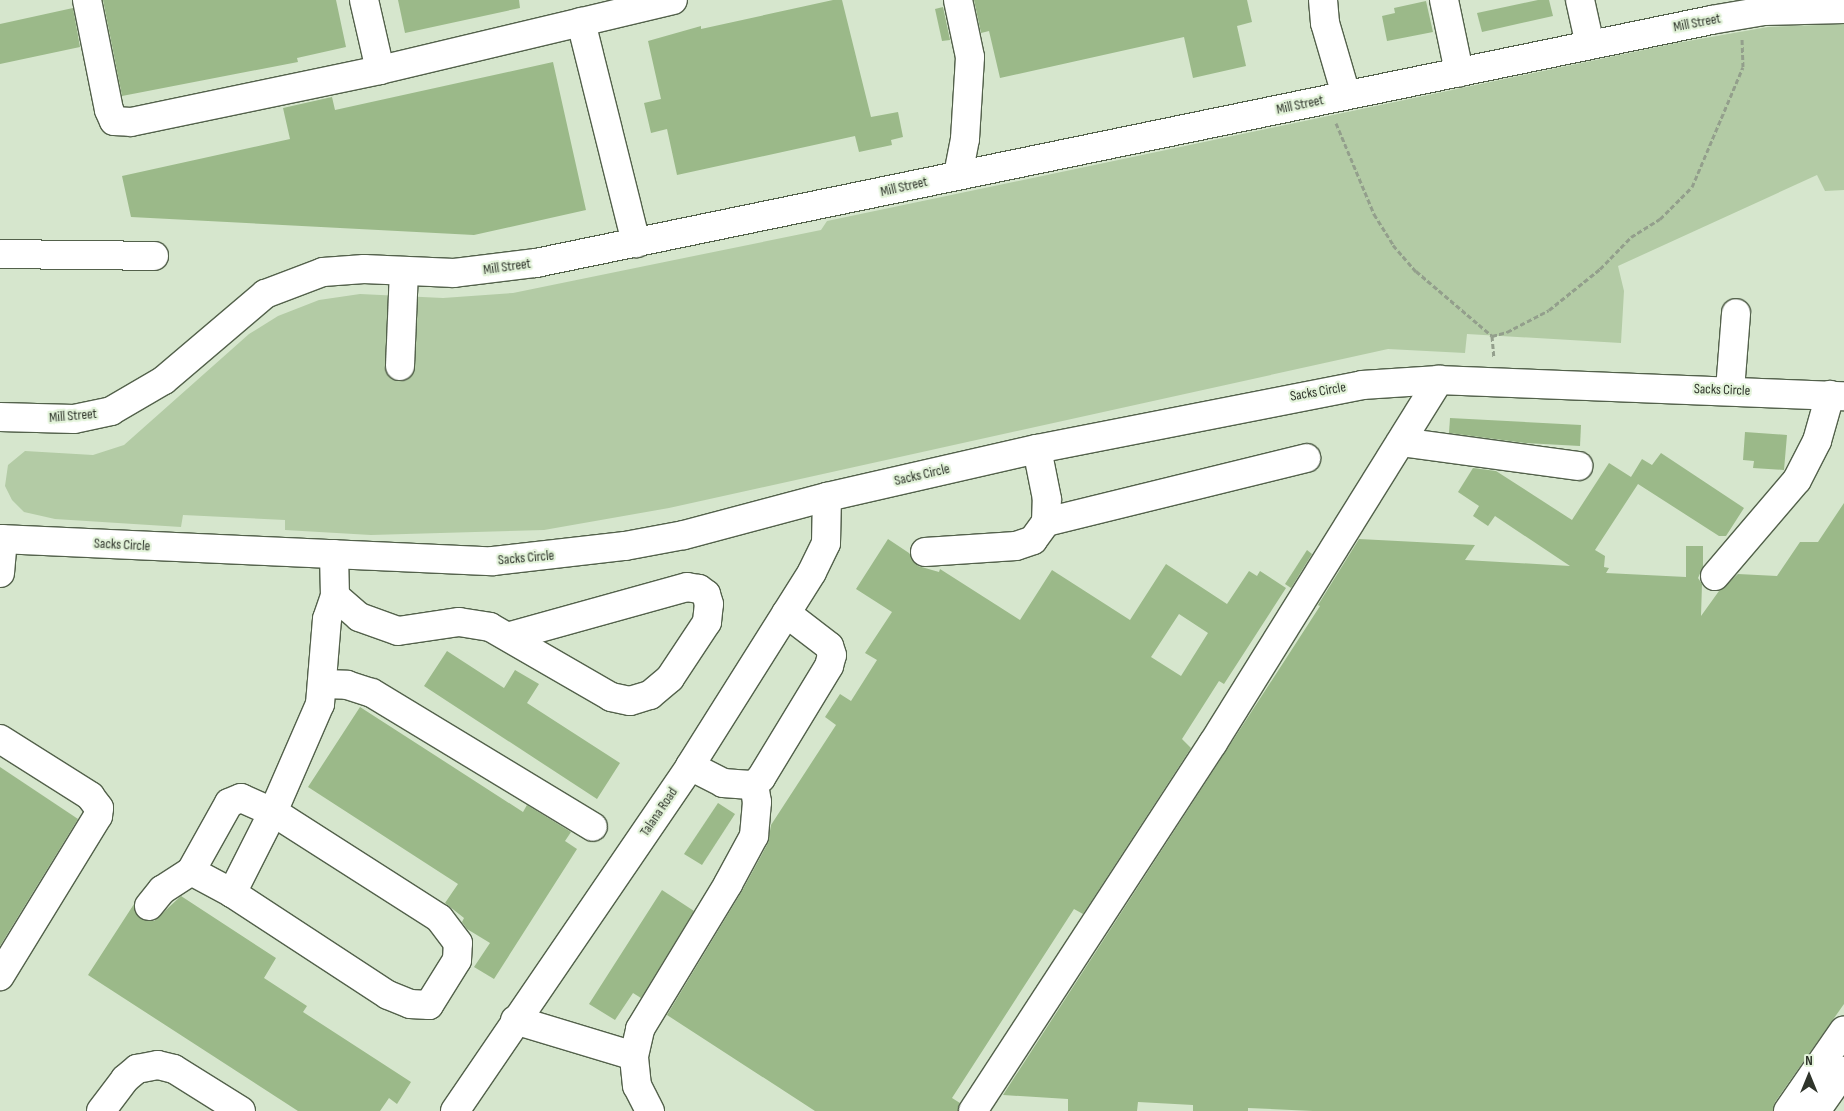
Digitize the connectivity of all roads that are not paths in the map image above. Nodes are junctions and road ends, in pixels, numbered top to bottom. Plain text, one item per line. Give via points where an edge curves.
1 (88, 0) edge
2 (364, 0) edge
3 (673, 0) edge
4 (958, 0) edge
5 (1323, 0) edge
6 (1444, 0) edge
7 (1580, 0) edge
8 (1844, 9) edge
9 (581, 22) junction
10 (1590, 45) junction
11 (380, 70) junction
12 (1459, 72) junction
13 (1335, 98) junction
14 (958, 175) junction
15 (636, 243) junction
16 (0, 254) edge
17 (154, 256) dead end
18 (404, 271) junction
19 (1736, 313) dead end
20 (400, 366) dead end
21 (1439, 380) junction
22 (1730, 390) junction
23 (1837, 396) edge
24 (0, 417) edge
25 (1401, 442) junction
26 (1038, 449) junction
27 (1306, 458) dead end
28 (1578, 466) dead end
29 (827, 497) junction
30 (1046, 522) junction
31 (1, 539) edge
32 (925, 552) dead end
33 (334, 554) junction
34 (0, 573) edge
35 (1715, 576) dead end
36 (335, 596) junction
37 (786, 613) junction
38 (510, 636) junction
39 (323, 684) junction
40 (0, 739) edge
41 (690, 766) junction
42 (754, 785) junction
43 (272, 812) junction
44 (593, 827) dead end
45 (191, 871) junction
46 (232, 893) junction
47 (149, 906) dead end
48 (0, 976) edge
49 (515, 1020) junction
50 (1844, 1030) edge
51 (634, 1056) junction
52 (1844, 1071) edge
53 (101, 1111) edge
54 (241, 1111) edge
55 (455, 1111) edge
56 (650, 1111) edge
57 (973, 1111) edge
58 (1788, 1111) edge
59 (1816, 1111) edge

1 - 11 street via 114,121 131,122
2 - 11 street
3 - 9 street
4 - 14 street via 970,57 965,139
5 - 13 street
6 - 12 street
7 - 10 street
8 - 10 street, Mill Street via 1788,9 1739,15
9 - 11 street
9 - 15 street
10 - 12 street, Mill Street
12 - 13 street, Mill Street
13 - 14 street, Mill Street
14 - 15 street, Mill Street
15 - 18 street, Mill Street via 491,270
16 - 17 street
18 - 20 street
18 - 24 street, Mill Street via 323,272 275,288 238,314 164,380 111,411 74,418
19 - 22 street
21 - 22 street, Sacks Circle
21 - 25 street
21 - 26 street, Sacks Circle via 1329,389
22 - 23 street, Sacks Circle
23 - 35 street via 1797,480
25 - 28 street
25 - 57 street via 1213,743
26 - 29 street, Sacks Circle
26 - 30 street via 1047,499
27 - 30 street
29 - 33 street, Sacks Circle via 684,534 562,555 493,561
29 - 37 street, Talana Road via 826,543
30 - 32 street via 1033,540 1016,546
31 - 33 street, Sacks Circle
31 - 34 street
33 - 36 street
36 - 38 street via 359,617 380,627 412,630 474,622
36 - 39 street via 327,619
37 - 41 street, Talana Road
37 - 42 street via 829,646 832,655 829,666
38 - 38 street via 611,697 630,701 650,695 670,678 707,622 709,604 706,594 687,587
39 - 43 street via 320,704
39 - 44 street via 347,685 372,693
40 - 48 street via 90,796 99,808 98,816
41 - 42 street via 722,783
41 - 49 street, Talana Road
42 - 51 street via 754,836 640,1029
43 - 45 street via 250,800 235,799 229,804
43 - 46 street
43 - 46 street via 439,918 458,943 457,960 429,1005 410,1004 388,995
45 - 46 street
45 - 47 street via 162,890
49 - 51 street
49 - 55 street, Talana Road
50 - 58 street
51 - 56 street via 637,1086
52 - 59 street
53 - 54 street via 125,1079 137,1069 158,1064 174,1069

